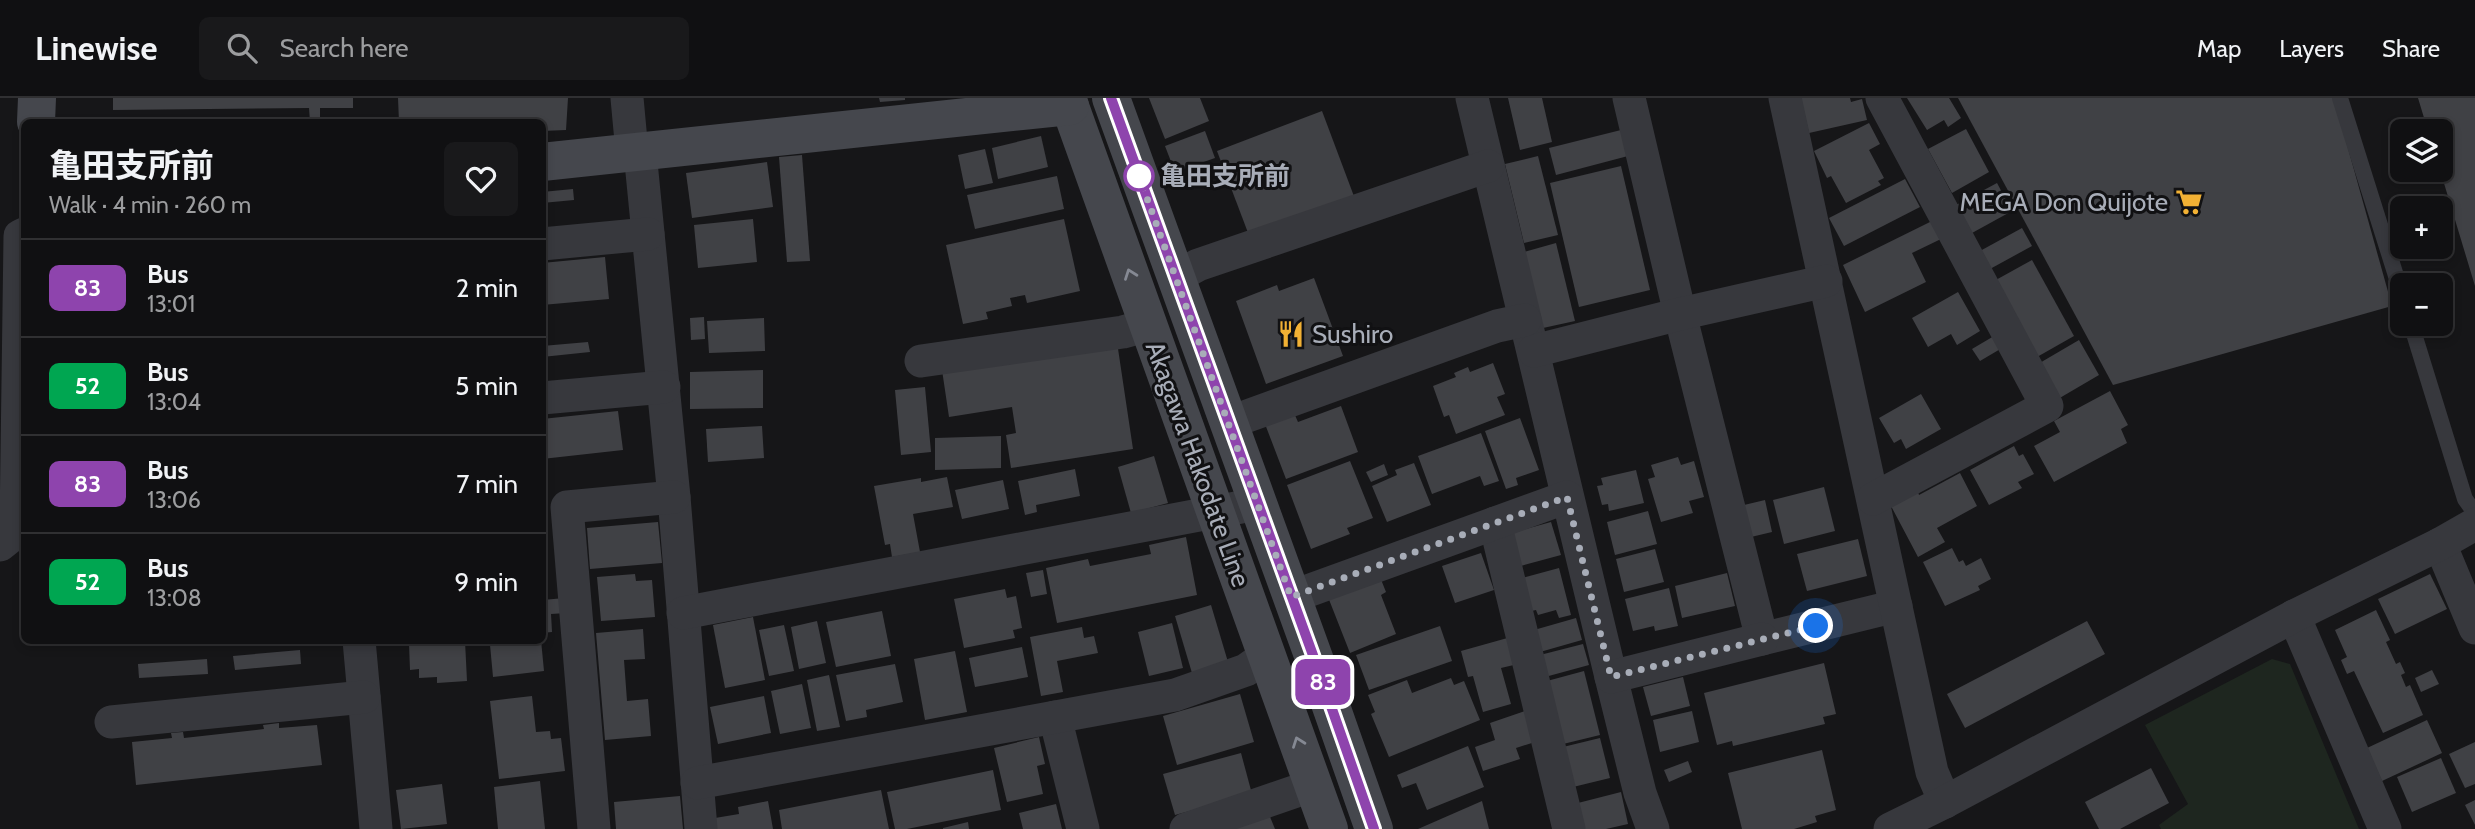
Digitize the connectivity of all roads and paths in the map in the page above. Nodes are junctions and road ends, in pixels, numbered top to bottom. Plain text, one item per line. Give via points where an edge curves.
1 (37, 98) edge
2 (627, 98) edge
3 (1111, 98) edge
4 (1472, 98) edge
5 (1629, 98) edge
6 (1785, 98) edge
7 (1882, 98) edge
8 (2340, 98) edge
9 (1068, 102) edge
10 (36, 119) edge
11 (636, 152) junction
12 (546, 162) edge
13 (1488, 166) junction
14 (648, 234) junction
15 (15, 236) edge
16 (546, 244) edge
17 (2395, 273) edge
18 (1176, 277) junction
19 (1826, 281) junction
20 (21, 301) edge
21 (1680, 314) junction
22 (1148, 325) junction
23 (1530, 335) junction
24 (2415, 336) edge
25 (920, 361) dead end
26 (664, 387) junction
27 (546, 398) edge
28 (1228, 423) junction
29 (674, 496) junction
30 (1567, 497) junction
31 (1873, 499) junction
32 (1257, 504) junction
33 (1216, 513) junction
34 (2475, 513) edge
35 (1495, 523) junction
36 (2475, 524) edge
37 (2440, 544) junction
38 (0, 545) edge
39 (1291, 597) junction
40 (1896, 606) junction
41 (683, 613) junction
42 (2294, 616) junction
43 (2475, 628) edge
44 (1762, 639) junction
45 (359, 644) edge
46 (1267, 655) junction
47 (1611, 677) junction
48 (364, 697) junction
49 (1055, 717) junction
50 (111, 722) dead end
51 (697, 783) junction
52 (1314, 785) junction
53 (1945, 802) junction
54 (376, 829) edge
55 (594, 829) edge
56 (701, 829) edge
57 (1083, 829) edge
58 (1186, 829) edge
59 (1329, 829) edge
60 (1374, 829) edge
61 (1569, 829) edge
62 (1652, 829) edge
63 (1890, 829) edge
64 (2385, 829) edge

1 - 10 main road
2 - 11 street
3 - 18 main road, Akagawa Hakodate Line
4 - 13 street
5 - 21 street
6 - 19 street
7 - 31 street via 2047,406
8 - 17 lane
9 - 11 main road
22 -> 9 main road, Akagawa Hakodate Line
11 - 12 main road
11 - 14 street
13 - 18 street via 1198,265
13 - 23 street
14 - 16 street
14 - 26 street
15 - 20 street
18 - 28 main road, Akagawa Hakodate Line
19 - 21 street
19 - 31 street
20 - 38 street via 16,527
21 - 23 street
21 - 44 street
22 - 25 street
22 - 33 main road, Akagawa Hakodate Line
23 - 28 street via 1497,326
23 - 30 street
24 - 34 lane via 2465,499
26 - 27 street
26 - 29 street
28 - 32 main road, Akagawa Hakodate Line
29 - 41 street
29 - 55 street via 567,507
30 - 35 street
30 - 47 street
31 - 40 street
32 - 33 street
32 - 39 main road, Akagawa Hakodate Line
33 - 41 street
33 - 46 main road, Akagawa Hakodate Line
35 - 39 street
35 - 61 street
36 - 37 street
37 - 42 street
37 - 43 street
39 - 60 main road, Akagawa Hakodate Line
40 - 44 street
40 - 53 street via 1932,772
41 - 51 street
42 - 53 street
42 - 64 street
44 - 47 street
45 - 48 street
46 - 49 street via 1246,670 1175,695
52 -> 46 main road, Akagawa Hakodate Line
47 - 62 street
48 - 50 street
48 - 54 street
49 - 51 street
49 - 57 street
51 - 56 street
52 - 58 street
52 - 59 main road, Akagawa Hakodate Line
53 - 63 street

